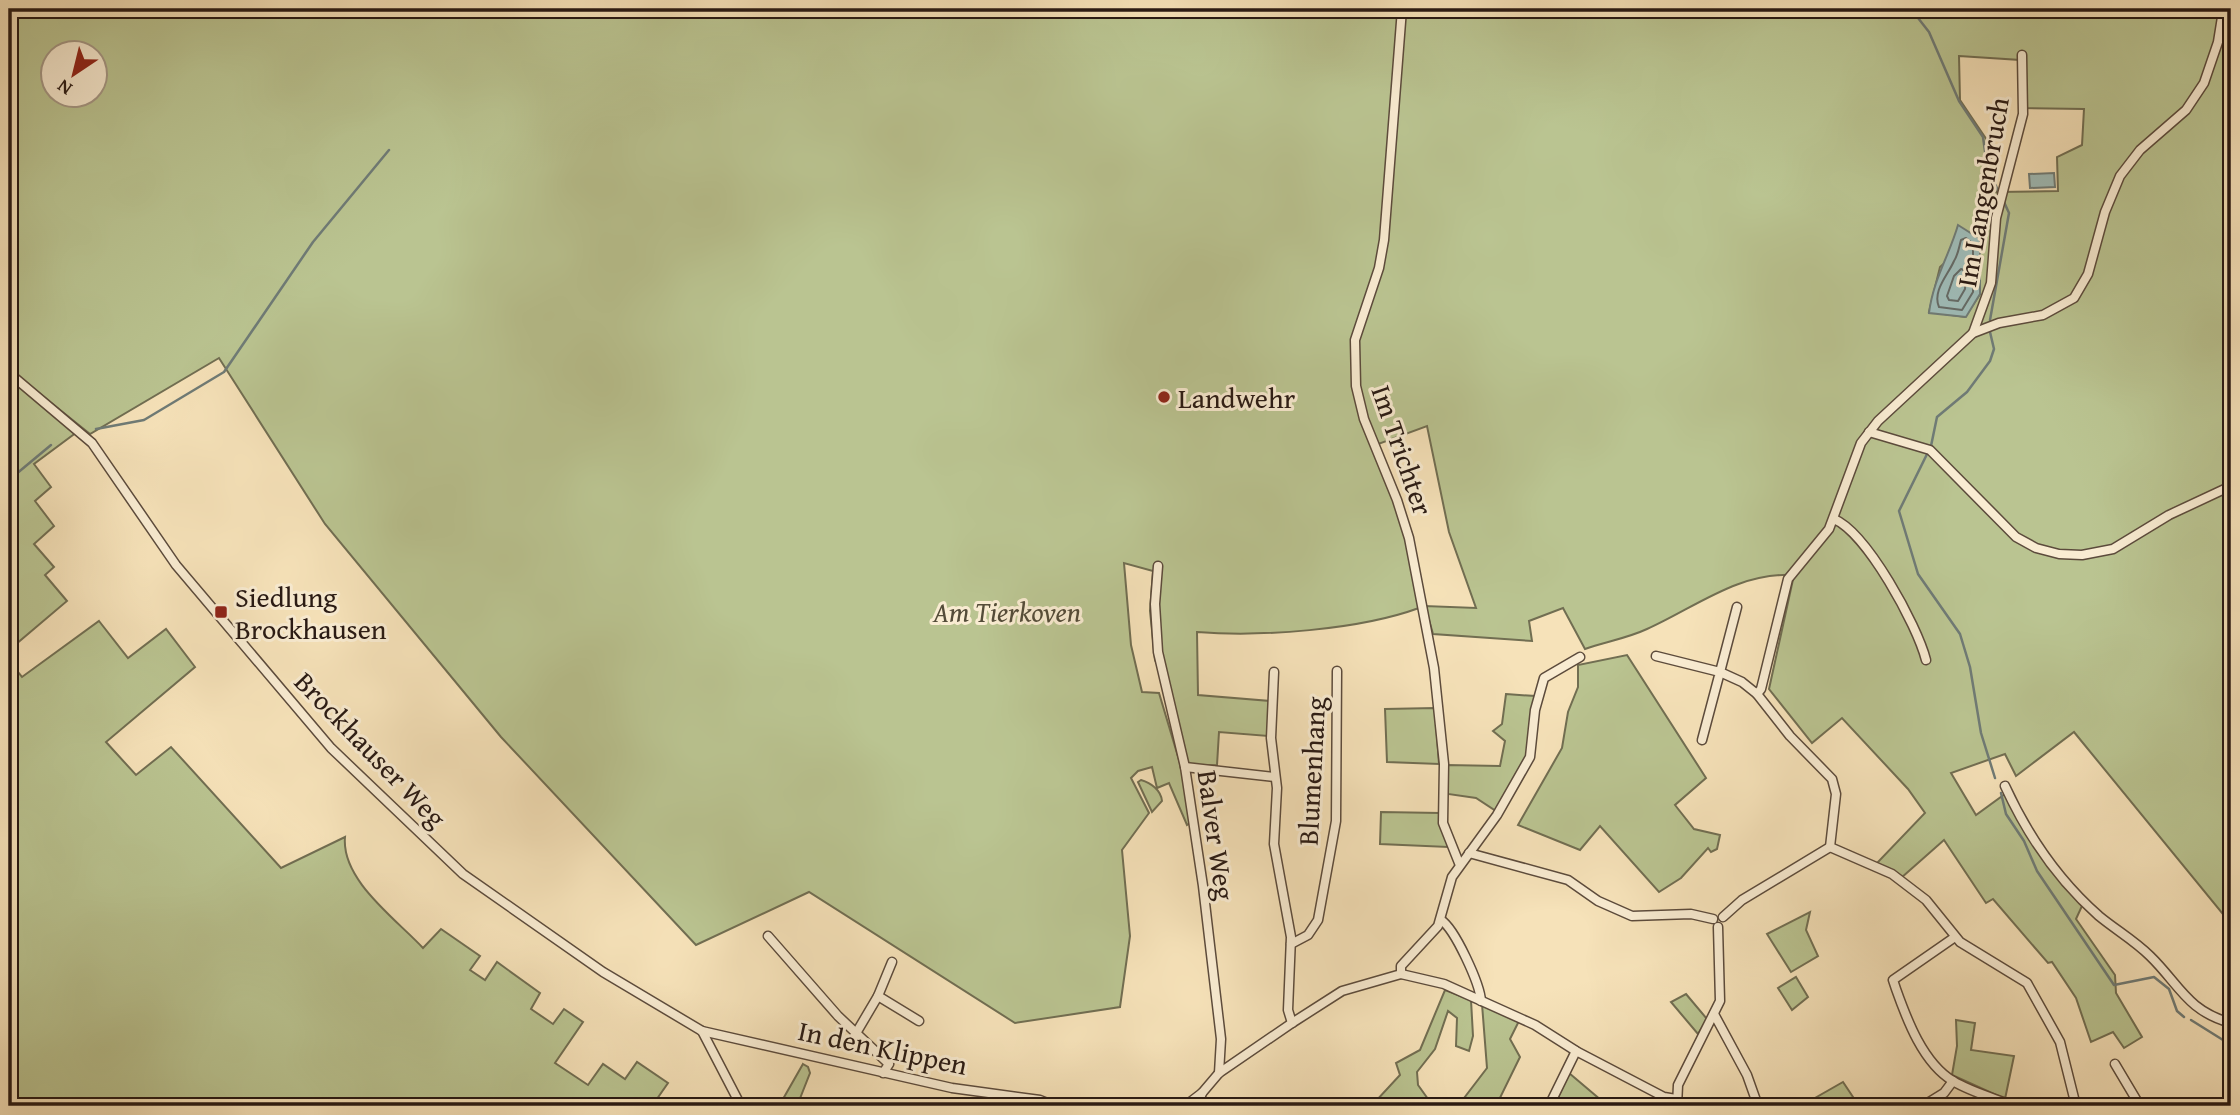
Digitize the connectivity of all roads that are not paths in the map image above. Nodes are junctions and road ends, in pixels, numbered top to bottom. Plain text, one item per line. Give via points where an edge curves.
1 (1402, 9) edge
2 (2223, 10) dead end
3 (2022, 55) dead end
4 (1973, 333) junction
5 (9, 373) edge
6 (1869, 432) junction
7 (2231, 486) edge
8 (1834, 519) junction
9 (1158, 566) dead end
10 (1737, 607) dead end
11 (1656, 656) dead end
12 (1580, 657) dead end
13 (1926, 660) dead end
14 (1337, 671) dead end
15 (1720, 672) junction
16 (1274, 673) dead end
17 (1757, 694) junction
18 (1702, 740) dead end
19 (1185, 767) junction
20 (1275, 777) junction
21 (2005, 786) dead end
22 (1830, 847) junction
23 (1469, 853) junction
24 (1459, 863) junction
25 (1441, 920) junction
26 (1715, 923) junction
27 (768, 936) dead end
28 (1955, 937) junction
29 (1291, 944) junction
30 (892, 962) dead end
31 (1401, 974) junction
32 (878, 996) junction
33 (1481, 1000) junction
34 (1714, 1014) junction
35 (919, 1021) dead end
36 (1292, 1023) junction
37 (2231, 1023) edge
38 (702, 1031) junction
39 (855, 1035) junction
40 (1576, 1051) junction
41 (2115, 1064) dead end
42 (883, 1073) junction
43 (1219, 1073) junction
44 (1953, 1081) junction
45 (1202, 1093) junction
46 (1676, 1103) edge
47 (741, 1106) edge
48 (1055, 1106) edge
49 (1185, 1106) edge
50 (1197, 1106) edge
51 (1549, 1106) edge
52 (1758, 1106) edge
53 (1923, 1106) edge
54 (2014, 1106) edge
55 (2076, 1106) edge
56 (2140, 1106) edge

1 - 24 street, Im Trichter via 1384,240 1354,340 1356,386 1409,538 1434,668 1443,753 1443,822
2 - 4 street, Im Langenbruch via 2204,83 2186,110 2140,150 2120,176 2088,274 2074,299 2043,314
3 - 4 street, Im Langenbruch via 2023,114 1998,208 1992,282
4 - 6 street, Im Langenbruch
5 - 38 street, Brockhauser Weg via 92,443 176,565 223,622 331,748 435,849 480,887 603,972
6 - 7 street via 1929,450 2016,537 2059,554 2113,549 2169,515
6 - 8 street, Im Langenbruch via 1852,462
8 - 13 street via 1852,531 1898,597 1914,624
8 - 17 street, Im Langenbruch via 1788,579
9 - 19 street, Balver Weg via 1158,652
10 - 15 street
11 - 15 street
12 - 23 street via 1544,678 1530,757
14 - 29 street, Blumenhang via 1336,821 1318,920 1308,935
15 - 17 street
15 - 18 street
16 - 20 street via 1271,738
17 - 22 street via 1832,779 1836,794
19 - 20 street
19 - 43 street, Balver Weg via 1221,1039
20 - 29 street via 1275,849
21 - 37 street via 2022,821 2077,895 2149,955 2189,1002
22 - 26 street via 1742,900 1723,917 1723,924
22 - 28 street via 1892,874 1926,900
23 - 24 street
23 - 26 street via 1568,880 1598,901 1632,916 1691,914
24 - 25 street
25 - 31 street via 1401,966
25 - 33 street via 1458,943
26 - 34 street via 1720,1001
27 - 39 street
28 - 44 street via 1893,980 1921,1044
28 - 55 street via 2028,983 2060,1042
29 - 36 street via 1288,1010
30 - 32 street
31 - 33 street via 1444,984
31 - 36 street via 1342,991
32 - 35 street
32 - 39 street
33 - 40 street via 1558,1037
34 - 46 street via 1678,1085
34 - 52 street
36 - 43 street
38 - 42 street, In den Klippen
38 - 47 street
39 - 42 street via 889,1065
40 - 46 street
40 - 51 street
41 - 56 street
42 - 48 street, In den Klippen
43 - 45 street
44 - 53 street
44 - 54 street
45 - 49 street
45 - 50 street

